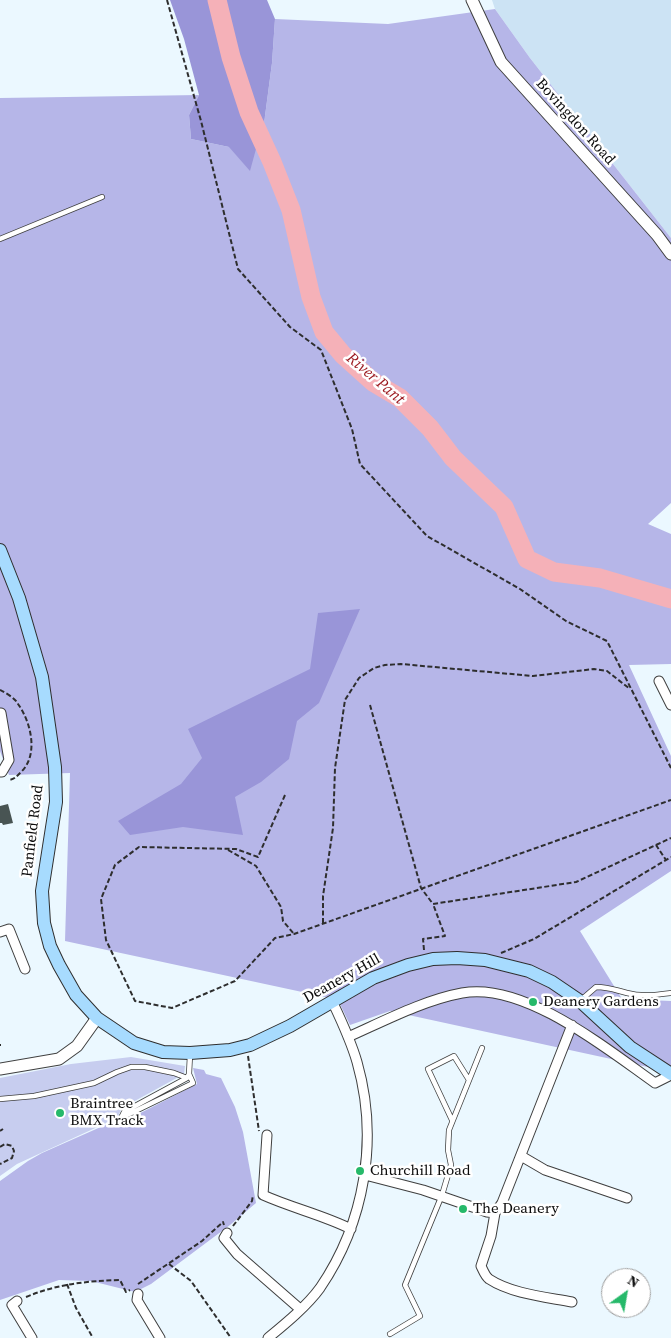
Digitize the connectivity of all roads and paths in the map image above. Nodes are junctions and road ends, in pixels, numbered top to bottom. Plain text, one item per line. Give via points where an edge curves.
1 (167, 0) edge
2 (472, 0) edge
3 (102, 197) dead end
4 (0, 239) edge
5 (671, 254) edge
6 (0, 550) edge
7 (659, 681) dead end
8 (0, 690) edge
9 (631, 690) junction
10 (370, 705) dead end
11 (671, 705) edge
12 (1, 712) edge
13 (671, 768) edge
14 (0, 772) edge
15 (7, 780) dead end
16 (285, 794) dead end
17 (671, 800) edge
18 (671, 838) edge
19 (656, 845) junction
20 (226, 849) junction
21 (671, 857) edge
22 (666, 860) junction
23 (421, 888) junction
24 (433, 904) junction
25 (324, 923) junction
26 (0, 932) edge
27 (294, 934) junction
28 (501, 953) dead end
29 (424, 961) junction
30 (26, 969) dead end
31 (671, 993) edge
32 (580, 1001) junction
33 (333, 1002) junction
34 (97, 1018) junction
35 (572, 1025) junction
36 (348, 1036) junction
37 (246, 1046) junction
38 (482, 1048) dead end
39 (190, 1053) junction
40 (0, 1069) edge
41 (671, 1075) edge
42 (188, 1076) junction
43 (469, 1080) junction
44 (0, 1099) edge
45 (452, 1120) junction
46 (3, 1129) dead end
47 (0, 1130) edge
48 (262, 1136) joint
49 (0, 1147) edge
50 (521, 1156) junction
51 (0, 1164) edge
52 (365, 1175) junction
53 (253, 1192) dead end
54 (442, 1195) junction
55 (627, 1198) dead end
56 (495, 1213) junction
57 (351, 1229) junction
58 (224, 1237) junction
59 (169, 1264) junction
60 (67, 1284) junction
61 (135, 1290) junction
62 (572, 1302) dead end
63 (12, 1304) joint
64 (300, 1309) junction
65 (390, 1334) dead end
66 (32, 1338) edge
67 (93, 1338) edge
68 (160, 1338) edge
69 (231, 1338) edge
70 (268, 1338) edge

1 - 9 path via 238,269 290,327 320,350 352,429 360,464 428,536 520,589 566,621 607,641
2 - 5 street, Bovingdon Road via 501,62
3 - 4 lane
6 - 34 main road, Panfield Road via 19,598 42,677 55,767 56,802 42,890 44,923 59,966 76,995
7 - 11 street
8 - 15 path via 18,703 28,724 32,748 28,765 14,779
9 - 13 path
9 - 25 path via 607,671 594,669 532,676 393,664 374,668 359,678 345,700 335,768 333,828 323,896
10 - 23 path
12 - 14 street via 9,760
16 - 20 path via 258,857
17 - 23 path
18 - 19 path
19 - 22 path
19 - 24 path via 576,882
20 - 27 path via 256,866 281,907 283,921
20 - 27 path via 139,847 115,865 101,899 106,940 135,1000 172,1008 235,981 275,938
21 - 22 path
22 - 28 path via 534,939
23 - 24 path
23 - 25 path
24 - 29 path via 445,936 423,939
25 - 27 path
26 - 30 street via 9,929
29 - 32 main road, Deanery Hill via 457,958 506,965 552,982
29 - 33 main road, Deanery Hill via 387,972
31 - 32 lane via 649,996 596,987
32 - 41 main road, Deanery Hill via 630,1047
33 - 36 street
33 - 37 main road, Deanery Hill
34 - 39 main road, Deanery Hill via 134,1043 164,1052
34 - 40 street via 77,1046 59,1059
35 - 36 street, Deanery Hill via 510,996 464,992
35 - 41 street, Deanery Hill via 655,1083
35 - 50 street
36 - 52 street via 358,1064 367,1111
37 - 39 main road, Deanery Hill
37 - 48 path
38 - 43 lane
39 - 42 lane
42 - 42 lane via 193,1083 121,1118 124,1112
42 - 44 lane via 145,1067 131,1068 94,1083 34,1096
43 - 45 lane
43 - 45 lane via 454,1056 428,1069
45 - 54 lane via 448,1143 451,1165
46 - 47 path
48 - 57 street via 262,1198 333,1220
49 - 51 path via 5,1144 12,1146 14,1151 12,1158
50 - 55 street via 554,1174
50 - 56 street via 502,1204
52 - 54 street
52 - 57 street
53 - 58 path via 252,1202
54 - 56 street
54 - 65 lane via 404,1285 420,1316
56 - 62 street via 480,1266 487,1278 526,1294
57 - 64 street via 319,1289
58 - 59 path via 222,1222
58 - 64 street via 237,1254
59 - 61 path
59 - 69 path via 191,1281
60 - 61 path via 120,1280 126,1292
60 - 63 path via 50,1287
60 - 67 path
61 - 68 street via 136,1300
63 - 66 street
64 - 70 street

